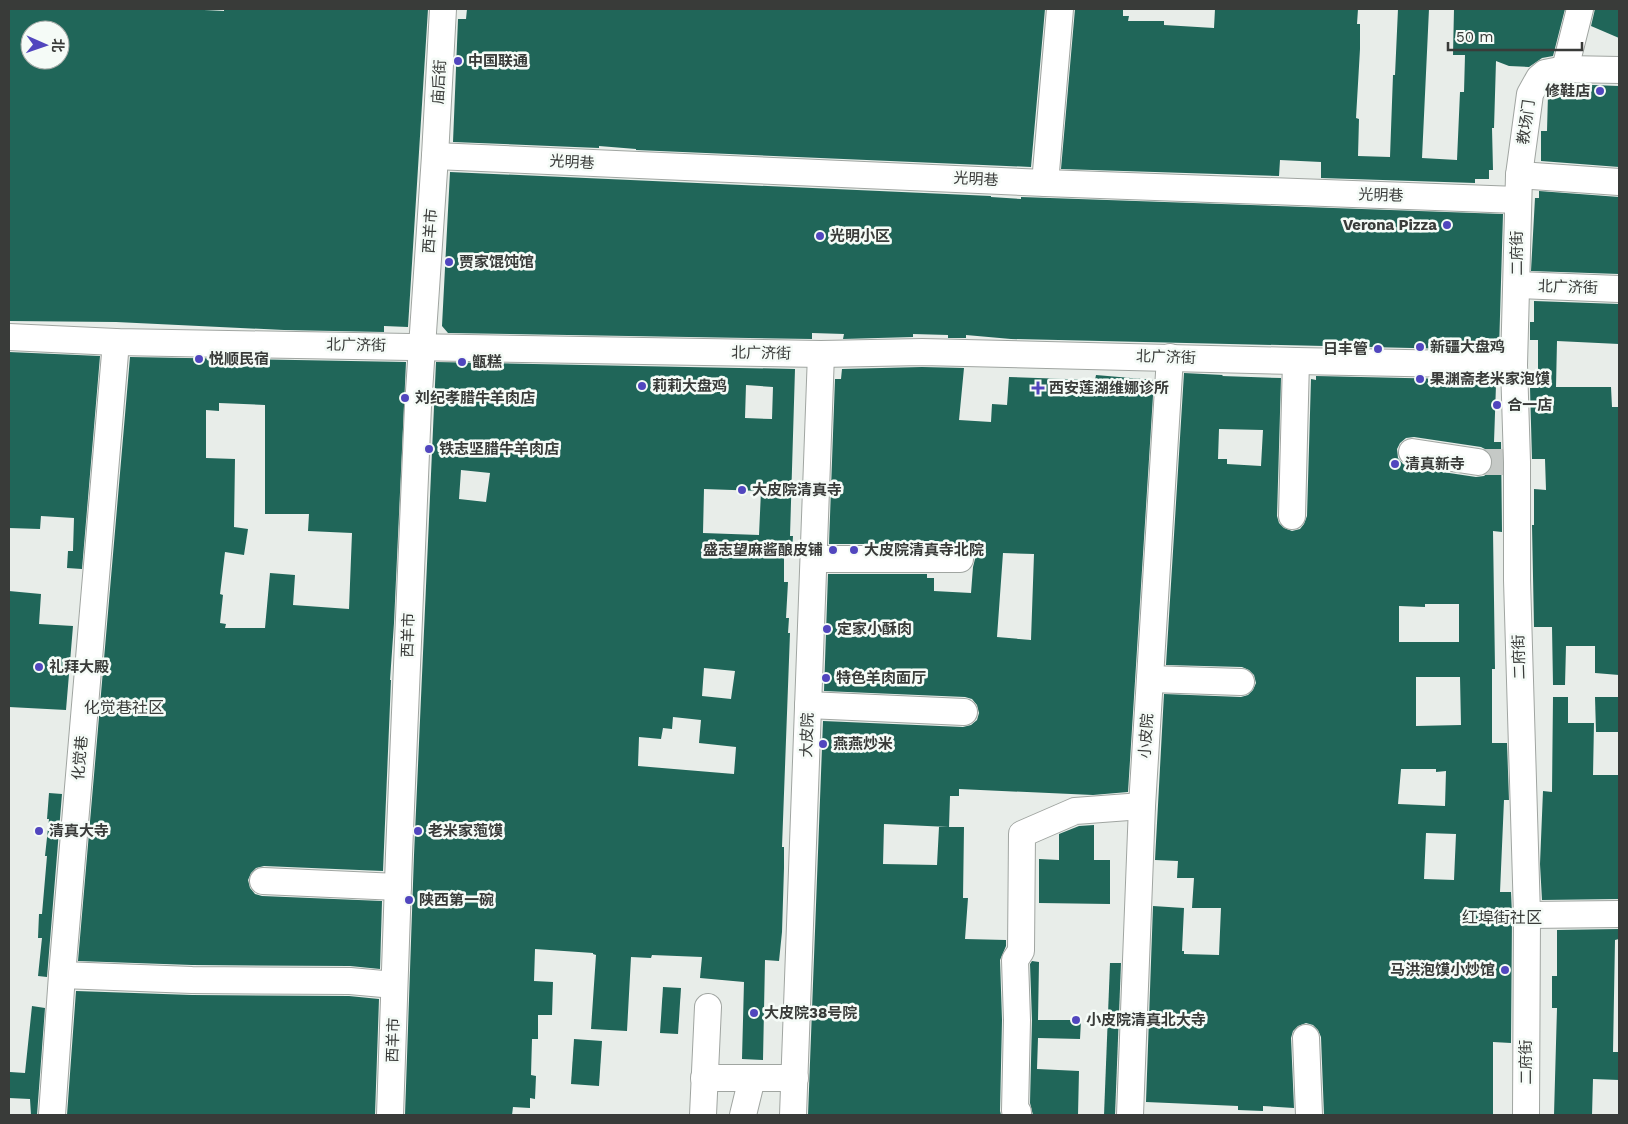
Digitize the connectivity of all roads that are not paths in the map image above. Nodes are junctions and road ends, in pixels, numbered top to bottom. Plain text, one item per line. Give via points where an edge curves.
1 (443, 9) edge
2 (1060, 9) edge
3 (1580, 9) edge
4 (1565, 69) junction
5 (1619, 70) edge
6 (435, 156) junction
7 (1045, 182) junction
8 (1619, 182) edge
9 (1519, 187) junction
10 (1517, 285) junction
11 (1619, 289) edge
12 (9, 336) edge
13 (116, 342) junction
14 (422, 346) junction
15 (821, 354) junction
16 (1170, 357) junction
17 (1296, 361) junction
18 (1514, 365) junction
19 (1412, 452) dead end
20 (1478, 462) tunnel mouth
21 (1292, 516) dead end
22 (814, 559) junction
23 (960, 559) dead end
24 (1150, 680) junction
25 (1241, 682) dead end
26 (808, 705) junction
27 (964, 712) dead end
28 (1142, 806) junction
29 (263, 881) dead end
30 (398, 887) junction
31 (1527, 914) junction
32 (1619, 914) edge
33 (62, 975) junction
34 (394, 985) junction
35 (708, 1007) dead end
36 (1306, 1038) dead end
37 (704, 1078) junction
38 (752, 1078) junction
39 (795, 1078) junction
40 (52, 1115) edge
41 (390, 1115) edge
42 (703, 1115) edge
43 (743, 1115) edge
44 (793, 1115) edge
45 (1018, 1115) edge
46 (1130, 1115) edge
47 (1135, 1115) edge
48 (1309, 1115) edge
49 (1526, 1115) edge

1 - 6 street, 庙后街
2 - 7 street
3 - 4 street
4 - 5 street, 教场门
4 - 9 street, 教场门 via 1545,73 1530,94
6 - 7 street, 光明巷
6 - 14 street, 西羊市
7 - 9 street, 光明巷
8 - 9 street, 光明巷
9 - 10 street, 二府街
10 - 11 street, 北广济街
10 - 18 street, 二府街
12 - 13 street, 北广济街
13 - 14 street, 北广济街
13 - 33 street, 化觉巷
14 - 15 street, 北广济街
14 - 30 street, 西羊市
15 - 16 street, 北广济街 via 922,352
15 - 22 street, 大皮院
16 - 17 street, 北广济街
16 - 24 street, 小皮院
17 - 18 street, 北广济街
17 - 21 street
18 - 31 street, 二府街 via 1511,462
19 - 20 street
22 - 23 street
22 - 26 street, 大皮院
24 - 25 street
24 - 28 street, 小皮院
26 - 27 street
26 - 39 street, 大皮院
28 - 45 street via 1075,811 1022,834 1021,951 1015,960 1015,1111
28 - 46 street, 小皮院
29 - 30 street
30 - 34 street, 西羊市
31 - 32 street
31 - 49 street, 二府街
33 - 34 street via 350,981
33 - 40 street, 化觉巷
34 - 41 street, 西羊市
35 - 37 street
36 - 48 street
37 - 38 street
37 - 42 street
38 - 39 street
38 - 43 street
39 - 44 street, 大皮院
46 - 47 street

